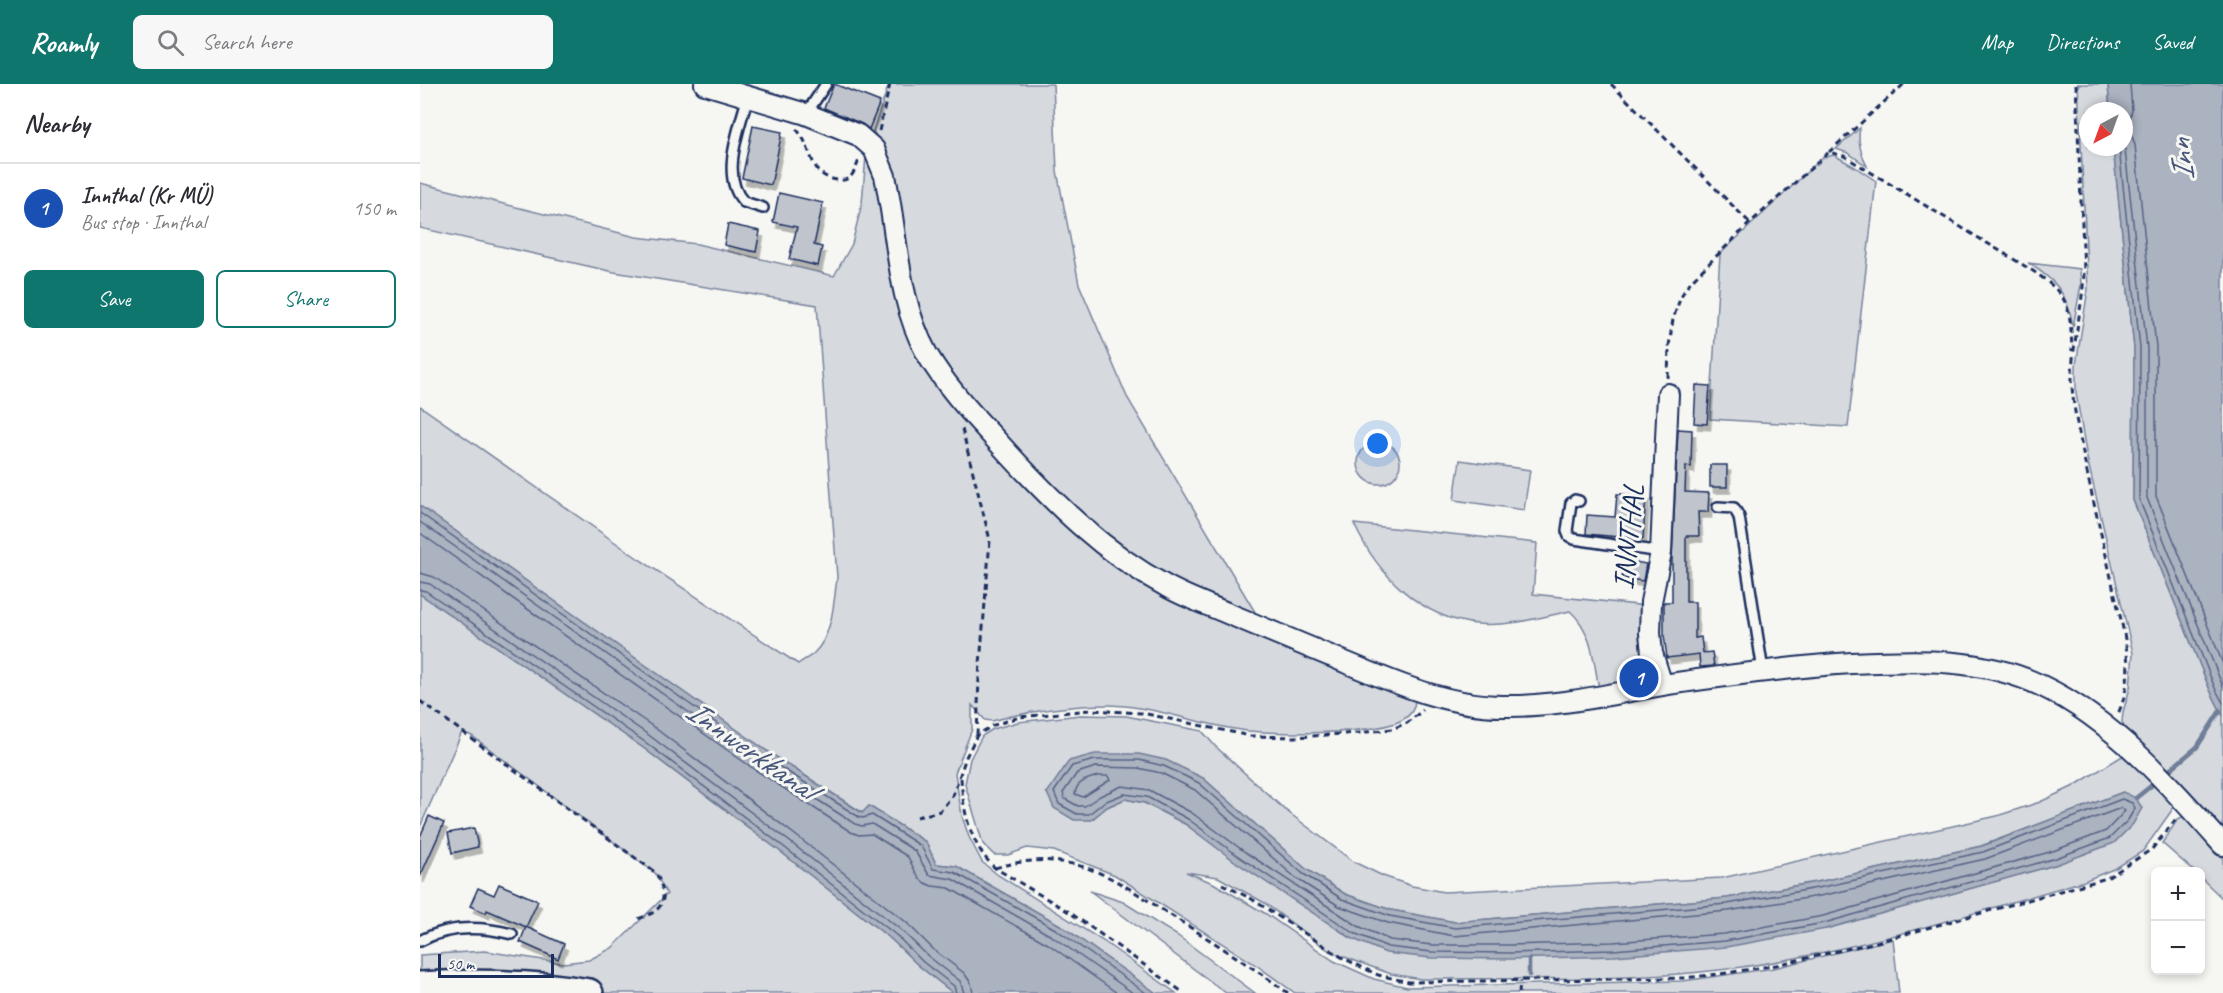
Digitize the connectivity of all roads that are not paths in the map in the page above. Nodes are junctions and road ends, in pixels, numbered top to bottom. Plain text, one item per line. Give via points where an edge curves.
1 (705, 84) edge
2 (826, 84) edge
3 (748, 96) junction
4 (800, 121) junction
5 (763, 208) dead end
6 (1668, 394) road end
7 (1580, 501) dead end
8 (1718, 507) dead end
9 (1661, 552) junction
10 (1763, 671) junction
11 (1662, 685) junction
12 (2223, 845) edge
13 (512, 934) dead end
14 (420, 941) edge
15 (420, 986) edge
16 (589, 993) edge

1 - 3 street
2 - 4 lane
3 - 4 street
3 - 5 lane via 732,156 734,188 744,202
4 - 11 street via 850,132 869,143 885,176 909,313 926,352 977,419 1066,514 1120,558 1169,588 1383,678 1468,703 1518,706
6 - 9 street, INNTHAL
7 - 9 lane via 1571,503 1567,531 1574,540
8 - 10 lane via 1734,508 1739,518
9 - 11 street, INNTHAL via 1651,602 1650,633
10 - 11 street
10 - 12 street via 1940,661 1994,669 2040,685 2108,730 2188,805
13 - 14 lane via 481,927 457,928
15 - 16 main road via 495,984

